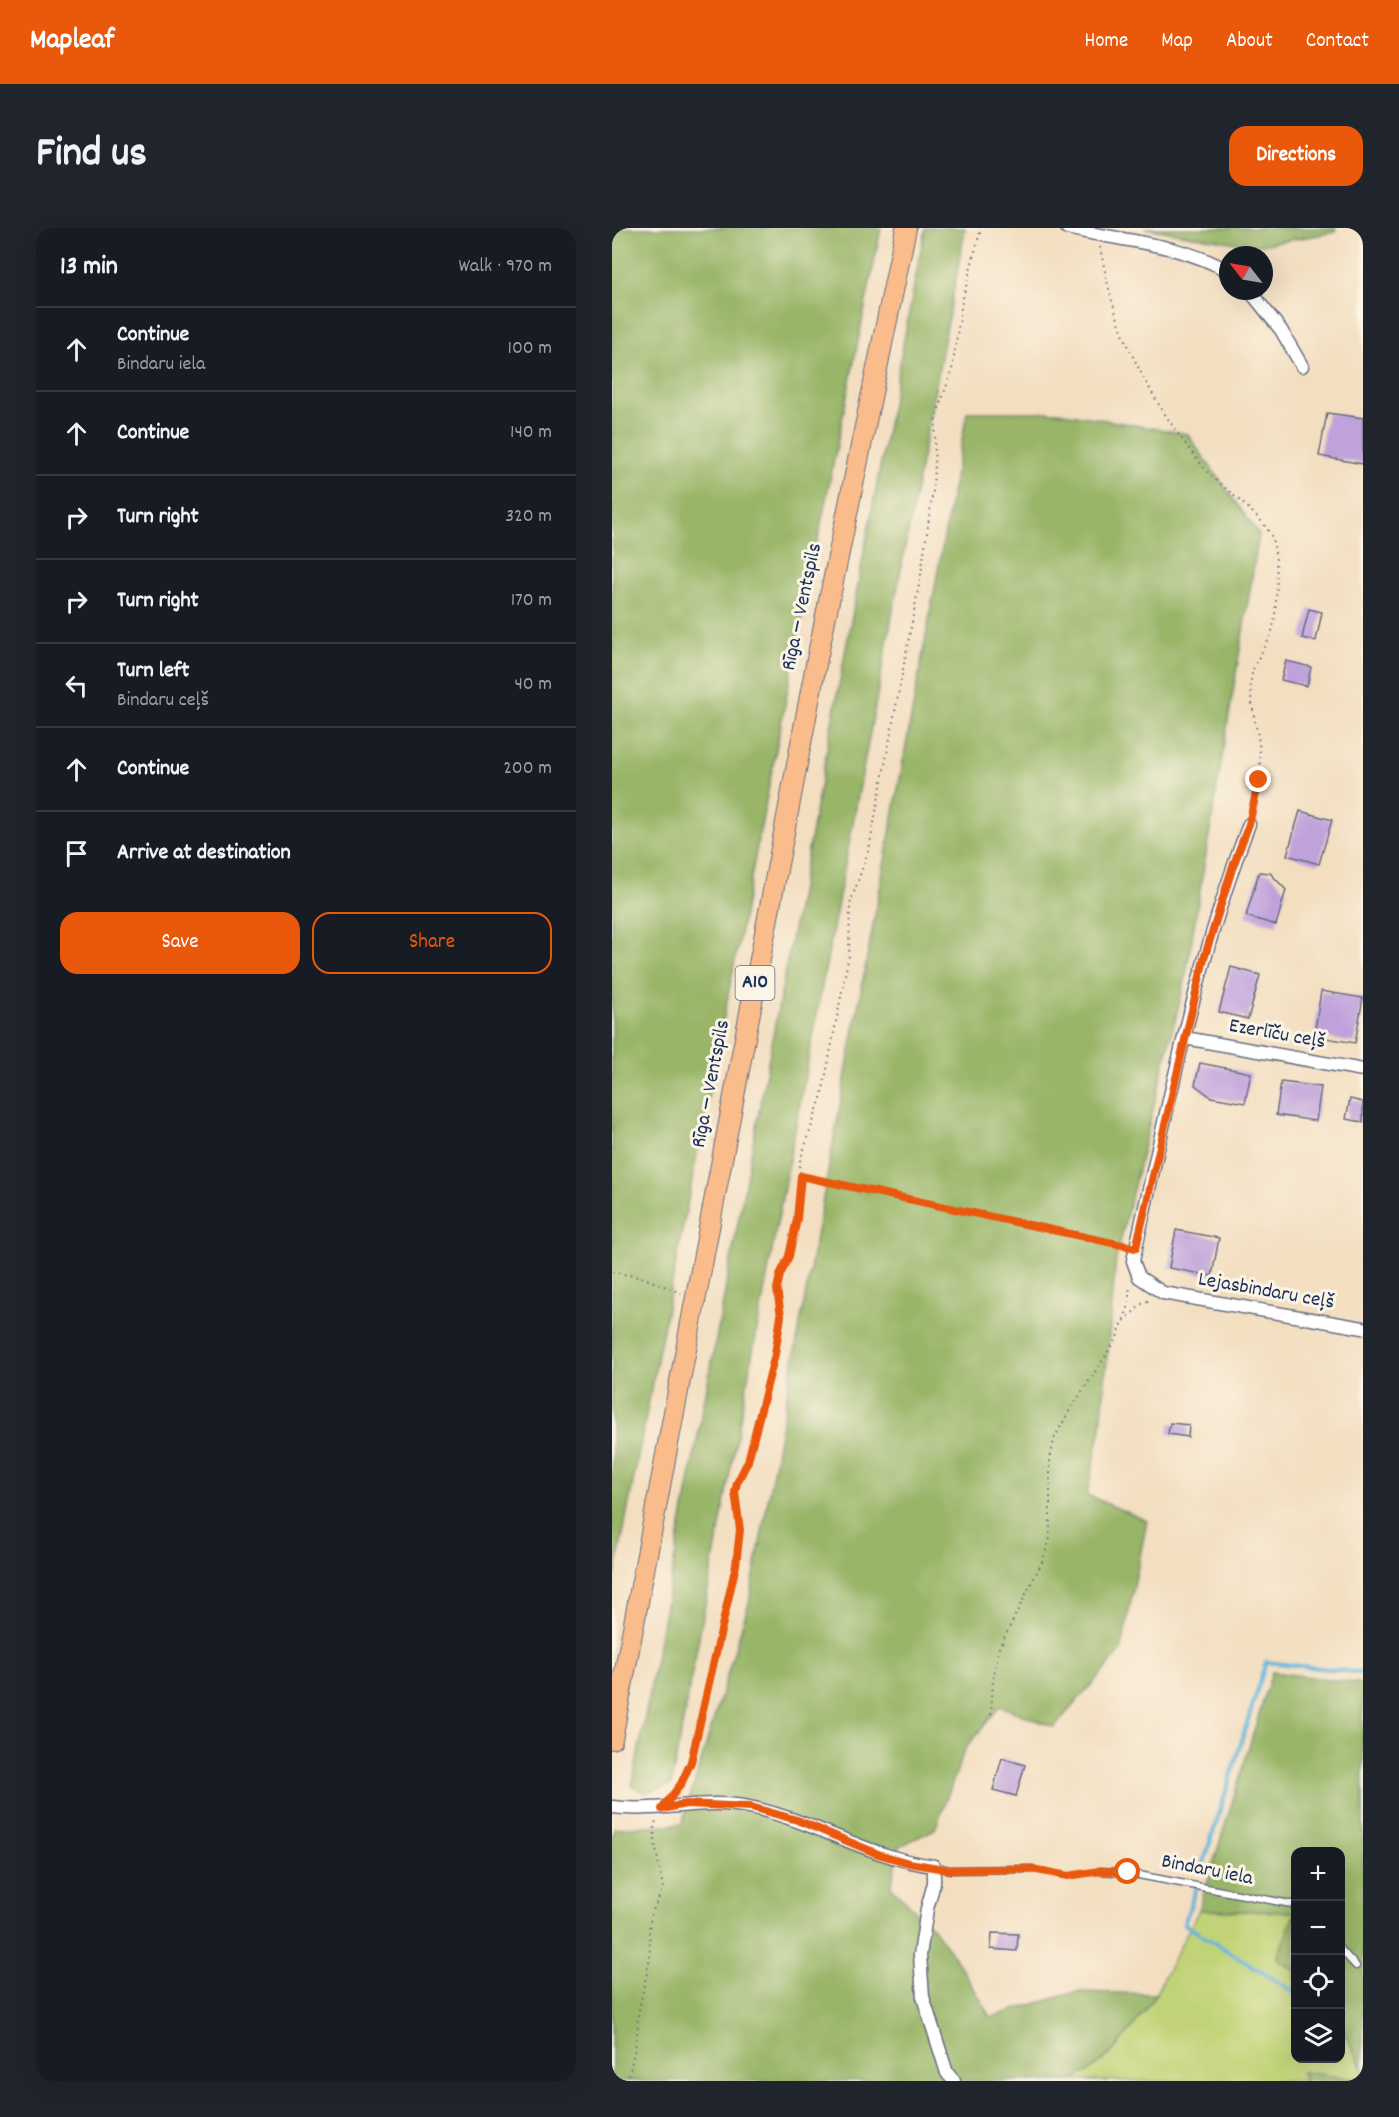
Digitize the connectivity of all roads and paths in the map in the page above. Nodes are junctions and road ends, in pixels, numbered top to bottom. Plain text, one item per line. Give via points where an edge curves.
1 (906, 228) edge
2 (981, 228) edge
3 (1067, 228) edge
4 (1098, 236) junction
5 (1219, 266) edge
6 (1257, 300) edge
7 (1302, 366) dead end
8 (1249, 824) joint
9 (1185, 1038) junction
10 (1363, 1070) edge
11 (801, 1176) junction
12 (1136, 1248) junction
13 (1133, 1262) junction
14 (612, 1272) edge
15 (1163, 1293) junction
16 (695, 1300) junction
17 (1122, 1323) junction
18 (1363, 1328) edge
19 (991, 1714) dead end
20 (612, 1739) edge
21 (612, 1807) edge
22 (662, 1809) junction
23 (934, 1866) junction
24 (1032, 1869) joint
25 (1100, 1871) joint
26 (1291, 1904) edge
27 (1345, 1954) edge
28 (1356, 1966) dead end
29 (628, 2081) edge
30 (954, 2081) edge

1 - 16 highway, Rīga — Ventspils / A10 via 817,659
2 - 11 path via 962,302 952,370 936,417 933,491 921,573 869,849 850,904 849,955 822,1095 799,1164
3 - 4 street
4 - 5 street via 1145,243
4 - 8 path via 1119,322 1169,419 1210,474 1256,516 1272,537 1277,560 1271,634 1251,680 1260,763
6 - 7 street
8 - 9 street via 1204,959
9 - 10 street, Ezerlīču ceļš
9 - 12 street
11 - 12 path
11 - 22 path via 797,1219 777,1289 781,1316 775,1354 748,1461 735,1492 740,1530 736,1565 691,1762 681,1784
12 - 13 street
13 - 15 street, Lejasbindaru ceļš via 1139,1277
13 - 17 path via 1128,1308
14 - 16 path via 644,1278
15 - 17 path via 1143,1303
15 - 18 street, Lejasbindaru ceļš
16 - 20 highway, Rīga — Ventspils / A10
17 - 19 path via 1116,1340 1054,1439 1050,1460 1050,1538 999,1648
21 - 22 street
22 - 23 street via 686,1804 751,1807 797,1820 878,1854
22 - 29 path via 654,1826 663,1888 650,1922 650,1958
23 - 24 lane via 950,1870
23 - 30 street via 920,1955 923,1997 947,2073
24 - 25 path via 1068,1876
25 - 26 lane, Bindaru iela via 1128,1872
27 - 28 lane

